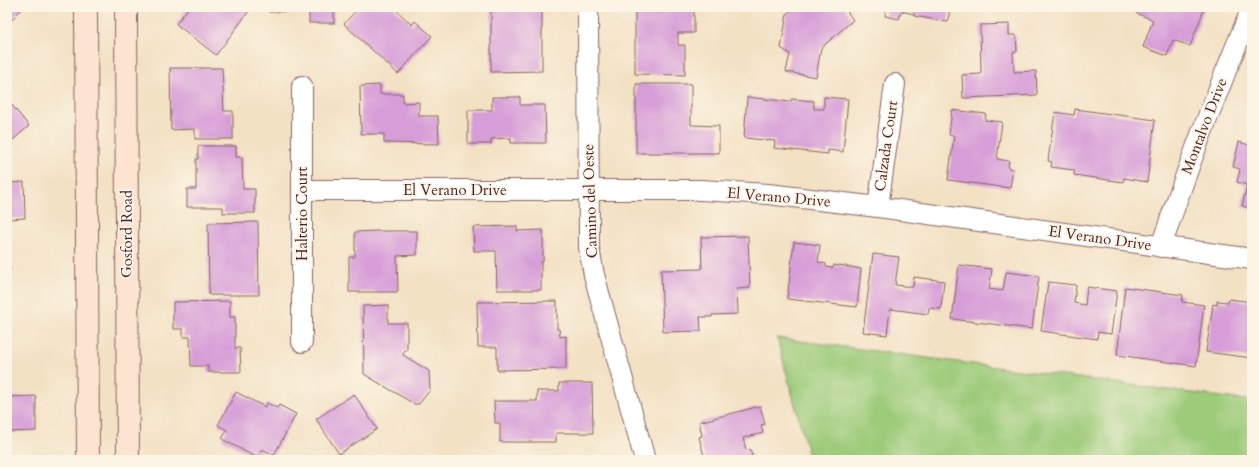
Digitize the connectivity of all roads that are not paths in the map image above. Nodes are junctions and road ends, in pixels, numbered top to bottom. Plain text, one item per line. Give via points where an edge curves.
1 (86, 7) edge
2 (126, 7) edge
3 (588, 7) edge
4 (1252, 8) edge
5 (895, 84) dead end
6 (302, 86) dead end
7 (588, 189) junction
8 (302, 190) junction
9 (878, 207) junction
10 (1161, 246) junction
11 (1252, 259) edge
12 (302, 342) dead end
13 (88, 460) edge
14 (128, 460) edge
15 (645, 460) edge

1 - 13 main road
2 - 14 main road, Gosford Road
3 - 7 street, Camino del Oeste
4 - 10 street, Montalvo Drive via 1223,76
5 - 9 street, Calzada Court
6 - 8 street, Halterio Court
7 - 8 street, El Verano Drive
7 - 9 street, El Verano Drive via 700,190 768,194
7 - 15 street, Camino del Oeste via 589,248 594,275
8 - 12 street, Halterio Court
9 - 10 street, El Verano Drive
10 - 11 street, El Verano Drive

